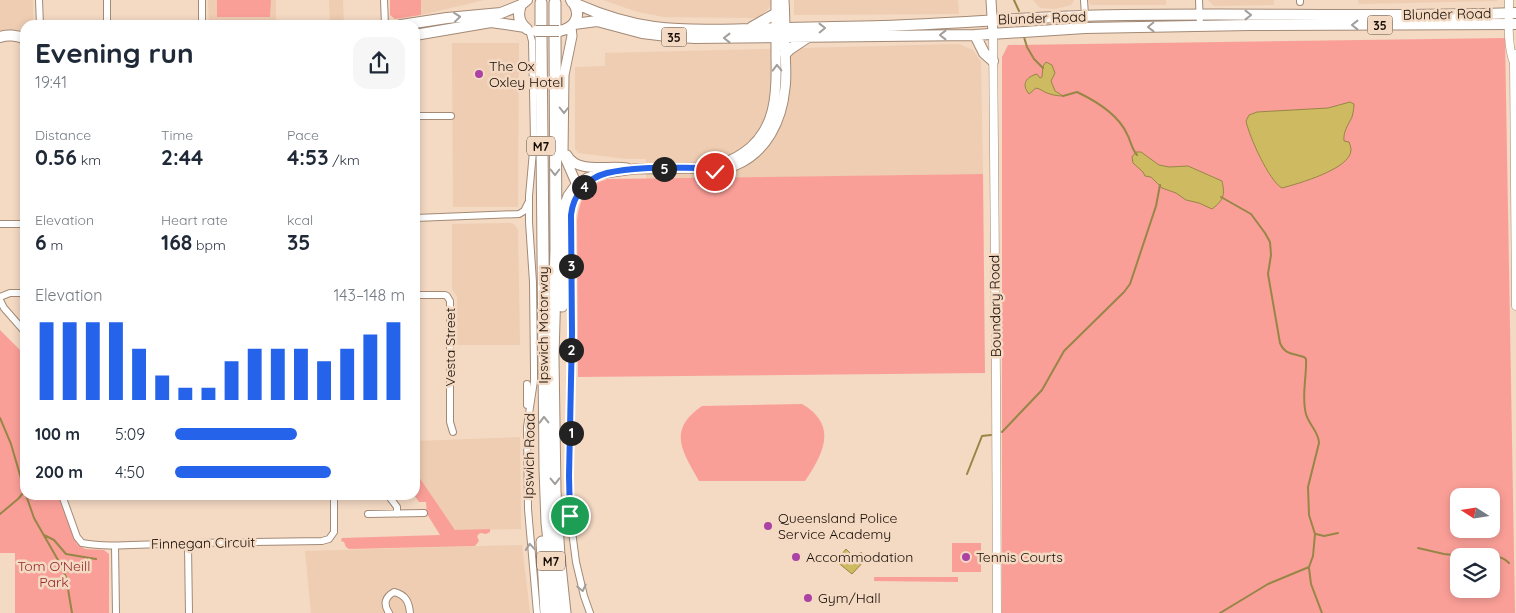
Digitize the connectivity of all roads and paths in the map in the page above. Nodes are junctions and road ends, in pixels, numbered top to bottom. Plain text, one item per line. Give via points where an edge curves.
1 (39, 0) edge
2 (107, 0) edge
3 (202, 0) edge
4 (384, 0) edge
5 (776, 0) edge
6 (784, 0) edge
7 (991, 0) edge
8 (1084, 0) edge
9 (1199, 0) edge
10 (1509, 0) edge
11 (571, 1) edge
12 (524, 2) edge
13 (541, 3) dead end
14 (554, 3) dead end
15 (1513, 13) edge
16 (776, 14) junction
17 (1200, 15) junction
18 (1085, 16) junction
19 (40, 20) edge
20 (107, 20) edge
21 (202, 20) edge
22 (385, 20) edge
23 (992, 20) junction
24 (420, 22) edge
25 (1513, 24) edge
26 (572, 26) junction
27 (1200, 26) junction
28 (748, 29) junction
29 (534, 30) junction
30 (556, 31) junction
31 (780, 33) junction
32 (420, 34) edge
33 (993, 34) junction
34 (975, 35) junction
35 (809, 37) junction
36 (0, 39) edge
37 (20, 40) edge
38 (785, 54) junction
39 (1515, 58) edge
40 (993, 60) junction
41 (420, 116) edge
42 (451, 116) dead end
43 (534, 140) junction
44 (564, 142) junction
45 (700, 168) junction
46 (634, 169) junction
47 (578, 188) junction
48 (529, 196) junction
49 (420, 218) edge
50 (0, 224) edge
51 (20, 224) edge
52 (543, 256) junction
53 (20, 293) edge
54 (420, 295) edge
55 (0, 298) edge
56 (1516, 306) edge
57 (20, 326) edge
58 (527, 384) dead end
59 (453, 432) dead end
60 (527, 432) junction
61 (554, 432) junction
62 (64, 500) edge
63 (334, 500) edge
64 (392, 500) edge
65 (546, 509) junction
66 (424, 513) dead end
67 (368, 514) dead end
68 (397, 514) junction
69 (114, 546) junction
70 (188, 546) junction
71 (116, 613) edge
72 (189, 613) edge
73 (389, 613) edge
74 (410, 613) edge
75 (537, 613) edge
76 (546, 613) edge
77 (557, 613) edge
78 (566, 613) edge
79 (590, 613) edge
80 (997, 613) edge

1 - 19 street
2 - 20 street
3 - 21 street
4 - 22 street
5 - 16 main road
6 - 31 main road
7 - 23 main road, Boundary Road
8 - 18 street
9 - 17 street
10 - 15 street
11 - 26 main road via 577,12
11 - 28 main road, Blunder Road / 35 via 614,18 654,27
24 -> 12 main road via 501,13
12 - 29 main road via 519,16 522,24
13 - 29 highway, Ipswich Motorway / M7
14 - 30 highway, Ipswich Motorway / M7
17 -> 15 main road, Blunder Road / 35
15 - 25 street
16 - 28 main road
16 - 31 main road
17 - 18 main road, Blunder Road / 35
17 - 27 street
18 - 23 main road, Blunder Road / 35
31 -> 23 main road, Blunder Road / 35
23 - 33 main road, Boundary Road
25 -> 27 main road, Blunder Road / 35
25 - 39 street via 1511,53
26 - 30 main road, 35
31 -> 26 main road, Blunder Road / 35 via 682,38 642,33 597,21
26 -> 44 main road via 564,75
27 -> 33 main road, Blunder Road / 35
28 - 31 main road, Blunder Road / 35
29 - 30 main road, 35, bridge
29 - 32 main road, 35 via 491,22
29 - 43 street, Ipswich Road
29 - 52 highway, Ipswich Motorway / M7
30 -> 61 highway, Ipswich Motorway / M7
31 - 35 main road, Blunder Road / 35
31 - 38 main road
45 -> 31 main road via 742,154 766,128 776,98
33 - 34 main road, Blunder Road / 35
33 - 40 street, Boundary Road
34 -> 35 main road, Blunder Road / 35
34 - 40 main road via 984,54
35 - 38 main road
36 - 37 main road via 5,42
38 - 45 main road via 784,100 769,138 754,154 735,166 715,172
39 - 56 street
40 - 80 street, Boundary Road
41 - 42 street
43 - 48 street, Ipswich Road
43 - 52 highway via 536,232 538,250
44 - 46 main road via 569,158 578,166
44 - 47 main road via 564,157
45 - 46 main road
46 - 47 main road via 593,175
47 - 61 highway via 568,198 564,216 558,417
47 -> 79 street via 571,215 570,516 576,562
48 - 49 street via 527,205 519,214
48 - 60 street, Ipswich Road via 534,375
50 - 51 street
65 -> 52 highway, Ipswich Motorway / M7
53 - 55 street
54 - 59 street, Vesta Street via 445,295 450,302 450,422
55 - 57 street via 4,308
58 - 60 street
75 -> 60 street, Ipswich Road via 528,520
61 -> 78 highway, Ipswich Motorway / M7 via 558,556
62 - 69 street, Finnegan Circuit via 82,543
63 - 70 street, Finnegan Circuit via 334,532 329,539 196,543
64 - 68 street
65 - 76 highway via 542,527
65 - 77 highway, Ipswich Motorway / M7
66 - 68 street
67 - 68 street
69 - 70 street, Finnegan Circuit
69 - 71 street
70 - 72 street
73 - 74 street via 385,601 394,592 407,600

